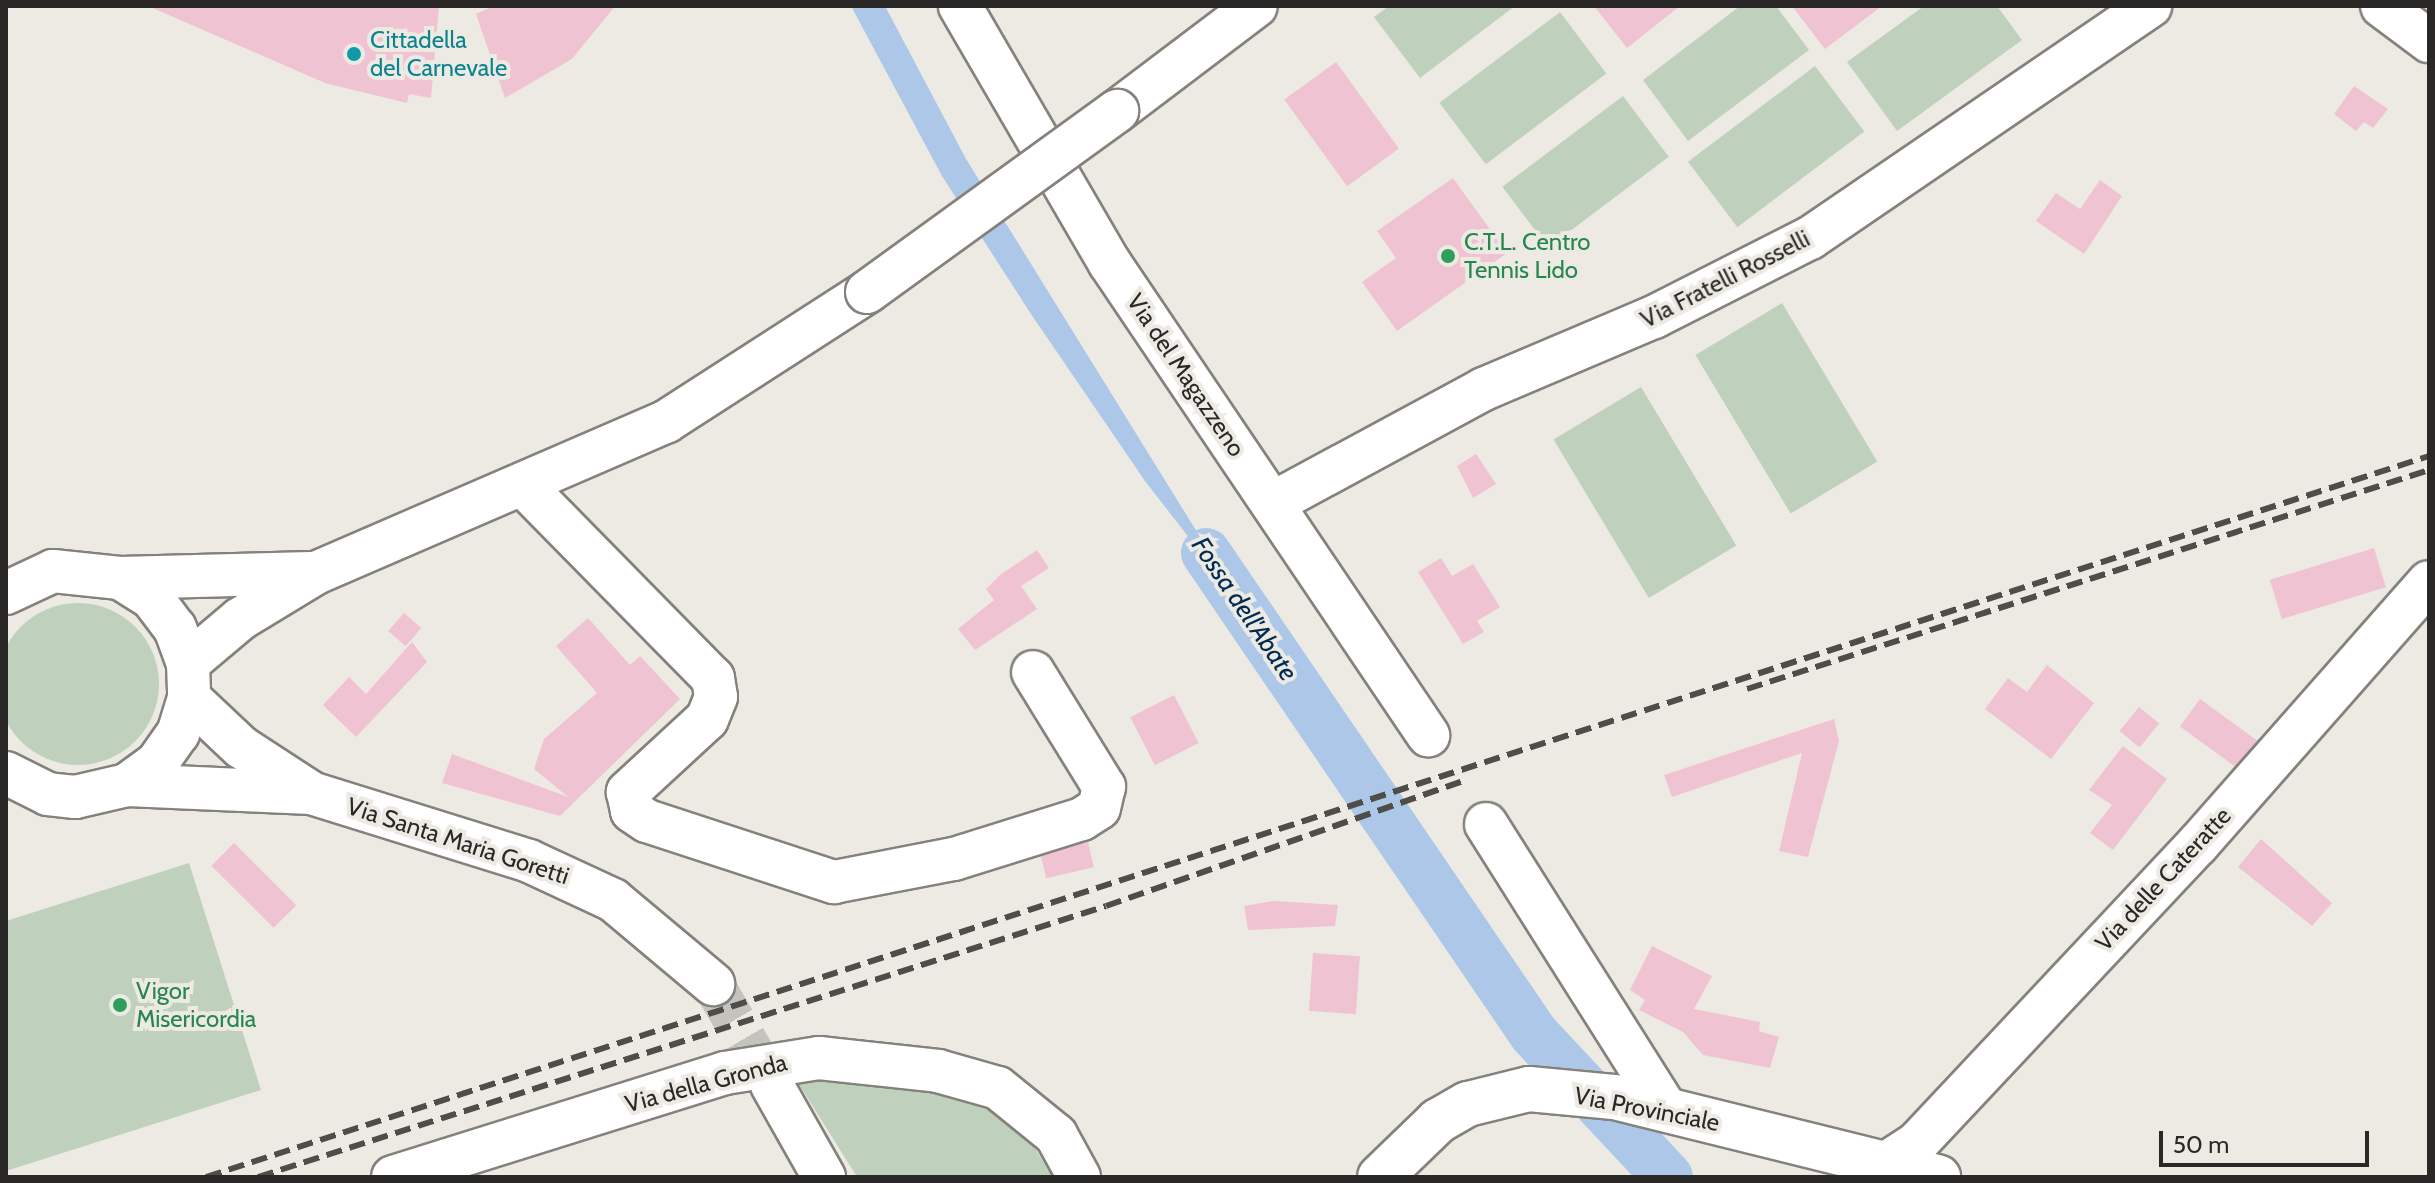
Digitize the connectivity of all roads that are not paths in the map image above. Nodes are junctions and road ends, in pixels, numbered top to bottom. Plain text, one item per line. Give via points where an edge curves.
1 (960, 6) edge
2 (1256, 6) edge
3 (2150, 6) edge
4 (2382, 6) edge
5 (2429, 41) edge
6 (525, 487) junction
7 (1273, 503) junction
8 (316, 573) junction
9 (120, 578) junction
10 (2429, 582) edge
11 (6, 593) edge
12 (1033, 672) dead end
13 (188, 680) junction
14 (1428, 735) dead end
15 (6, 773) edge
16 (127, 785) junction
17 (311, 793) junction
18 (48, 794) junction
19 (6, 808) edge
20 (1486, 824) dead end
21 (713, 984) tunnel mouth
22 (772, 1085) tunnel mouth
23 (1667, 1110) junction
24 (1885, 1164) junction
25 (393, 1177) edge
26 (824, 1177) edge
27 (1079, 1177) edge
28 (1380, 1177) edge
29 (1938, 1177) edge

1 - 7 street, Via del Magazzeno via 1109,262
2 - 6 street, bridge via 867,292 717,394
3 - 7 street, Via Fratelli Rosselli via 1810,238 1654,317 1484,389
4 - 5 street
6 - 8 street
6 - 12 street via 713,678 716,697 707,719 628,792 632,811 647,821 834,882 954,859 1082,819 1099,808 1104,787
7 - 14 street, Via del Magazzeno
8 - 9 street
8 - 13 street via 240,619
9 - 11 street via 53,571
9 - 13 street via 152,598 175,628
10 - 24 street, Via delle Cateratte via 2198,844 1917,1143
13 - 16 street via 178,733 157,763
13 - 17 street, Via Santa Maria Goretti via 241,747
15 - 18 street
16 - 17 street, Via Santa Maria Goretti
16 - 18 street via 88,796
17 - 21 street, Via Santa Maria Goretti via 581,881 645,922
18 - 19 street
20 - 23 street
22 - 26 street
23 - 24 main road, Via Provinciale
23 - 28 main road, Via Provinciale via 1614,1097 1529,1089 1468,1104 1438,1121
24 - 29 main road, Via Provinciale
25 - 27 street, Via della Gronda via 725,1073 819,1058 938,1071 998,1088 1056,1135

